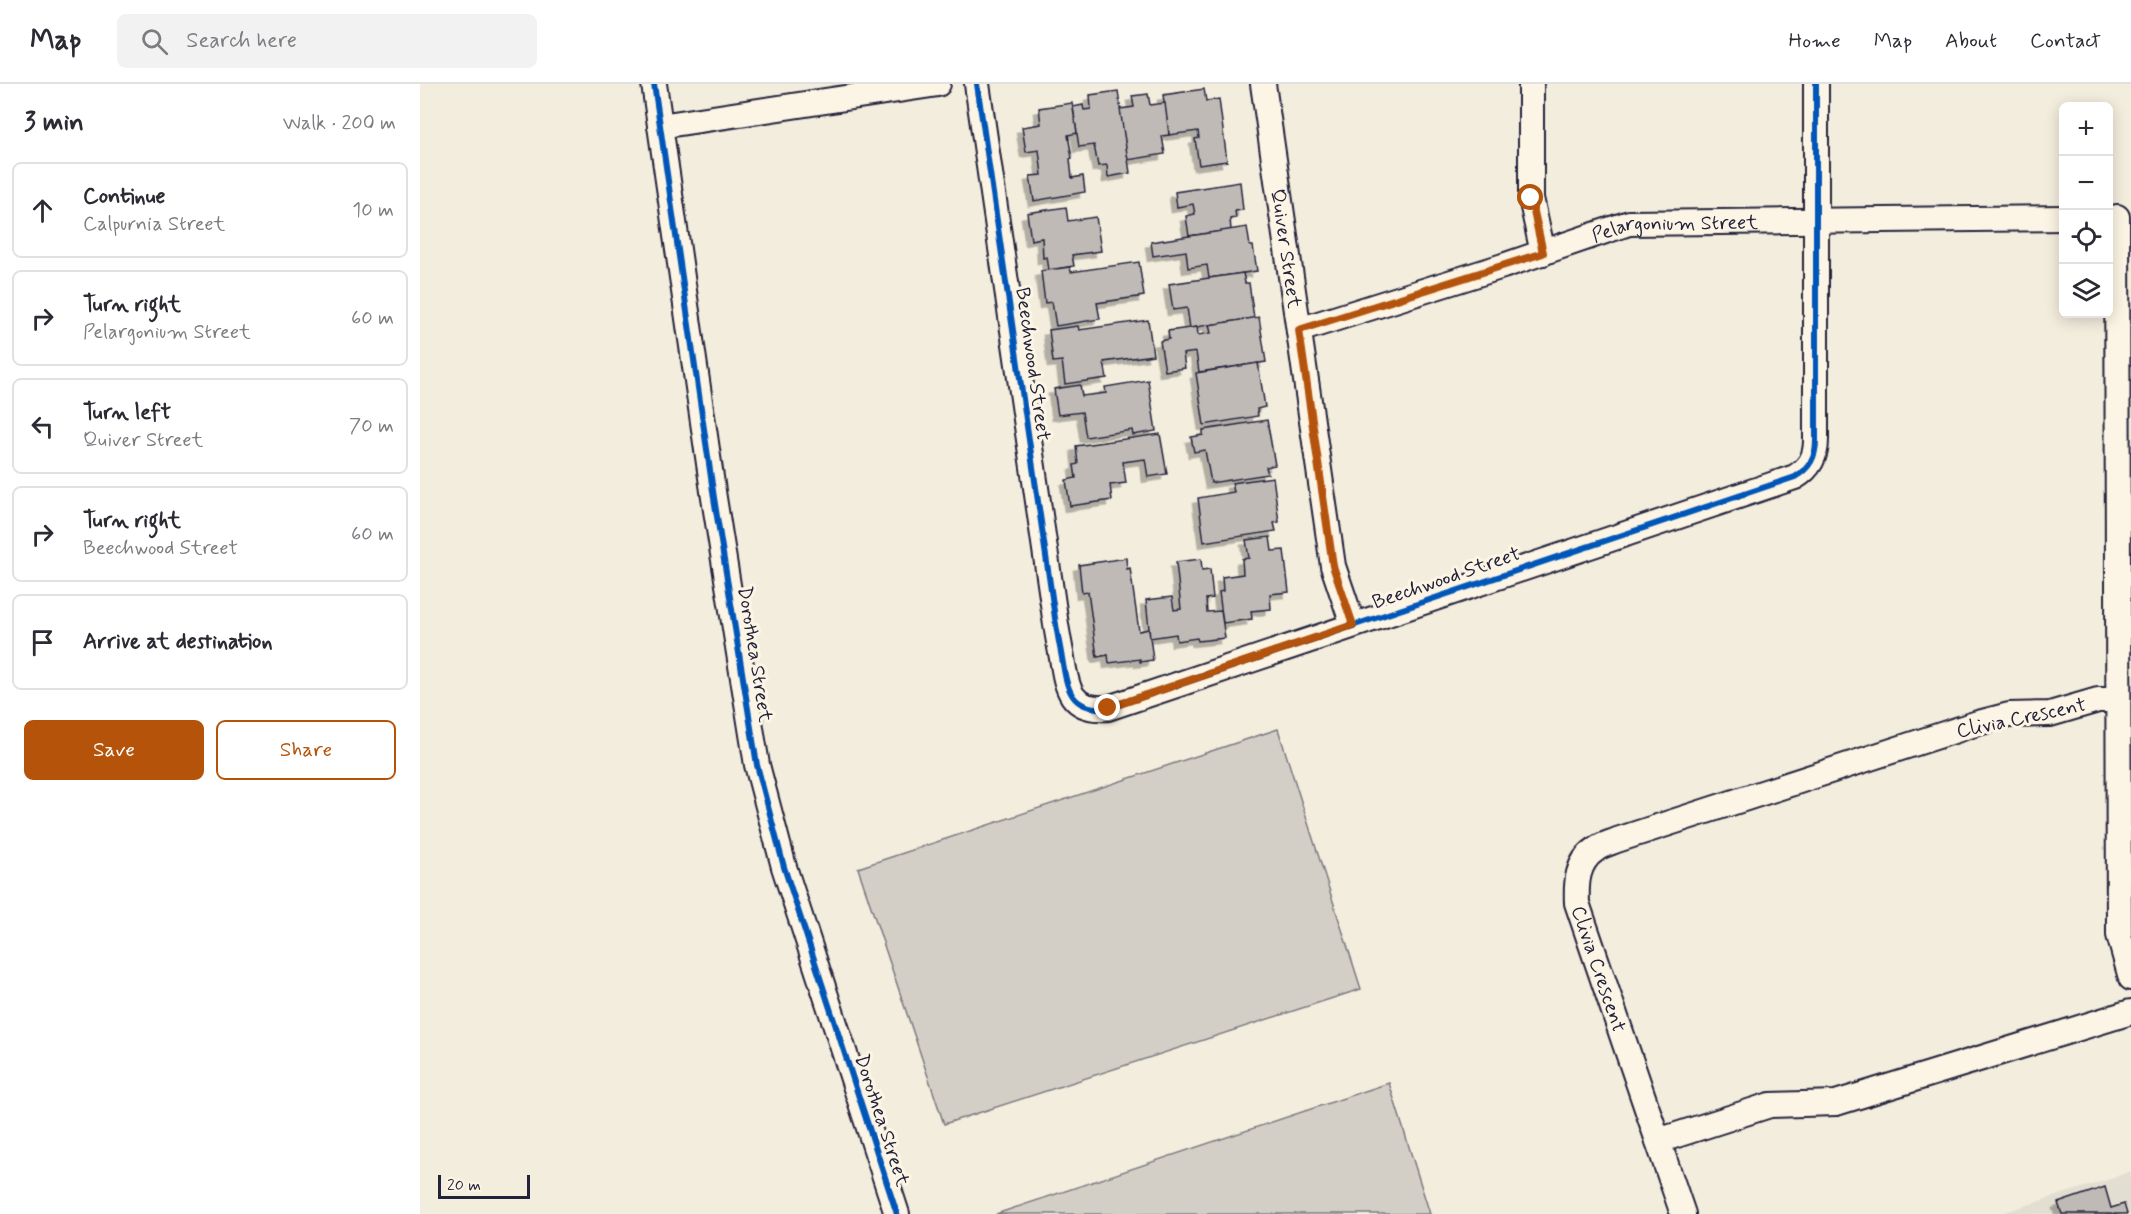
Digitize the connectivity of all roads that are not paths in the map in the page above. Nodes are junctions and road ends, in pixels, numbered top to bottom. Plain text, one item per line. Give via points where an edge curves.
1 (654, 84) edge
2 (938, 84) edge
3 (977, 84) edge
4 (1263, 84) edge
5 (1531, 84) edge
6 (1816, 84) edge
7 (660, 126) junction
8 (2059, 218) edge
9 (2119, 218) edge
10 (1817, 221) junction
11 (1543, 253) junction
12 (1299, 330) junction
13 (1353, 625) junction
14 (2118, 700) junction
15 (2131, 978) edge
16 (2131, 1012) edge
17 (1658, 1141) junction
18 (897, 1214) edge
19 (1683, 1214) edge

1 - 7 street, Dorothea Street
2 - 7 street
3 - 13 street, Beechwood Street via 1054,611 1071,695 1084,706 1108,708
4 - 12 street, Quiver Street
5 - 11 street via 1531,198
6 - 10 street, Beechwood Street
7 - 18 street, Dorothea Street via 757,765 784,867
8 - 10 street, Pelargonium Street
9 - 14 street
10 - 11 street, Pelargonium Street via 1629,223
10 - 13 street, Beechwood Street via 1816,449 1803,472
11 - 12 street, Pelargonium Street
12 - 13 street, Quiver Street via 1333,566
14 - 15 street via 2119,935
14 - 17 street, Clivia Crescent via 2098,700 2050,714 2009,715 1978,723 1594,850 1581,866 1576,884 1577,903
16 - 17 street via 1836,1103 1770,1105
17 - 19 street, Clivia Crescent

